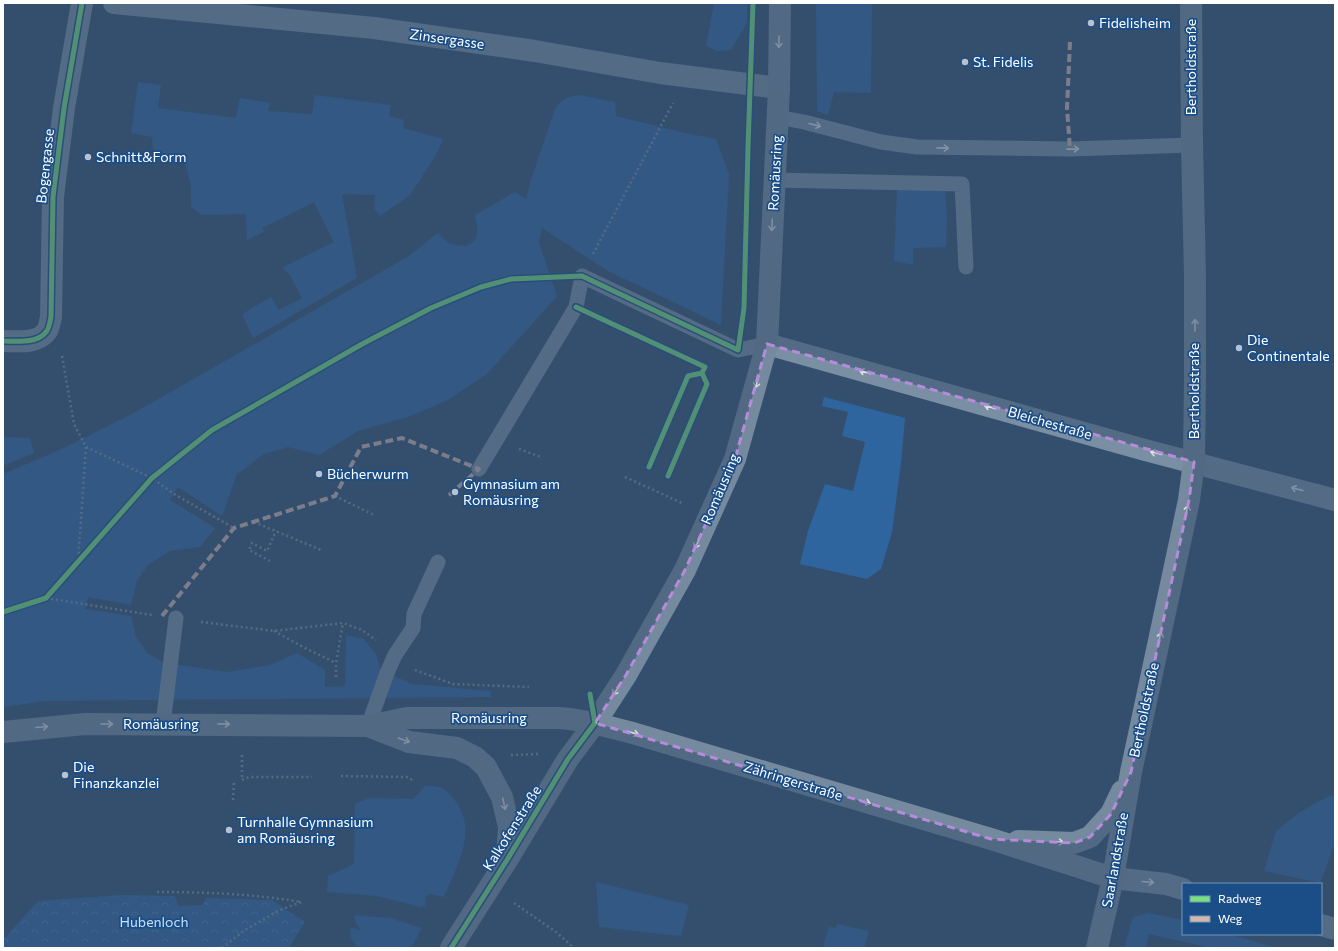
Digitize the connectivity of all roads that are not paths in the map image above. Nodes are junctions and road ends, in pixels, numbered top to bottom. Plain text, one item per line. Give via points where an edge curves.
1 (82, 3) edge
2 (114, 3) edge
3 (780, 3) edge
4 (1191, 3) edge
5 (779, 88) junction
6 (777, 117) junction
7 (1192, 145) junction
8 (774, 180) junction
9 (966, 267) dead end
10 (3, 341) edge
11 (766, 344) junction
12 (1194, 462) junction
13 (479, 469) dead end
14 (1335, 500) edge
15 (438, 562) dead end
16 (176, 618) road end
17 (595, 723) junction
18 (163, 724) junction
19 (368, 726) junction
20 (3, 732) edge
21 (1131, 772) junction
22 (991, 840) junction
23 (507, 860) junction
24 (1113, 878) junction
25 (1182, 889) edge
26 (1322, 925) edge
27 (1335, 929) edge
28 (451, 948) edge
29 (1097, 948) edge

1 - 10 street, Bogengasse via 64,108 53,197 51,317 46,332 39,338 28,341
2 - 5 street, Zinsergasse via 374,28 535,51 686,77
3 -> 5 main road, Romäusring
4 - 7 main road, Bertholdstraße
5 - 6 main road, Romäusring
6 -> 7 lane via 881,142 917,147 1070,149
6 - 8 main road, Romäusring
12 -> 7 main road, Bertholdstraße via 1195,276
8 - 9 lane via 962,184
8 -> 11 main road, Romäusring
12 -> 11 street, Bleichestraße
11 - 13 lane via 738,350 582,276 576,307
11 -> 17 main road, Romäusring via 735,459 685,570 626,675
14 -> 12 street, Bleichestraße
21 -> 12 main road, Bertholdstraße via 1189,500
15 - 19 lane via 414,614 413,628 395,655 387,673
16 - 18 lane
17 - 19 main road, Romäusring via 559,718 407,718
17 -> 22 main road, Zähringerstraße
17 - 23 main road, Kalkofenstraße via 568,759
18 -> 19 main road, Romäusring
20 -> 18 main road, Romäusring via 85,724
19 -> 23 main road, Romäusring via 410,742 457,748 475,757 486,767 502,797 509,827
22 -> 21 main road, Zähringerstraße via 1074,843 1090,837 1111,814
21 - 24 main road, Saarlandstraße
22 - 24 main road, Zähringerstraße
23 - 28 main road, Kalkofenstraße
24 -> 25 street, Zähringerstraße via 1166,884
24 - 29 main road, Saarlandstraße
26 - 27 street

